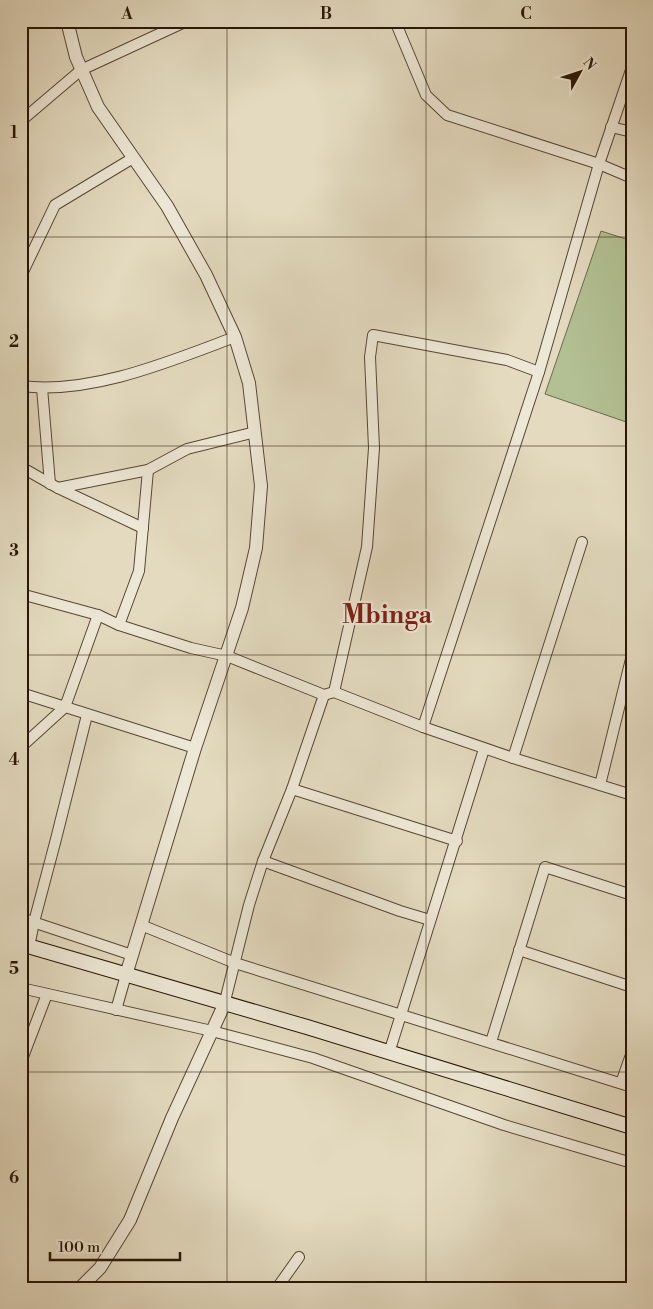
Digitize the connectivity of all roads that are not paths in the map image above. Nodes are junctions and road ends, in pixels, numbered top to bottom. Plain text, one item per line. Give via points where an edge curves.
1 (68, 21) edge
2 (187, 21) edge
3 (396, 21) edge
4 (632, 67) edge
5 (81, 70) junction
6 (21, 121) edge
7 (611, 127) junction
8 (632, 132) edge
9 (133, 158) junction
10 (599, 164) junction
11 (632, 178) edge
12 (21, 276) edge
13 (235, 337) junction
14 (539, 372) junction
15 (21, 386) edge
16 (42, 388) junction
17 (255, 432) junction
18 (21, 468) edge
19 (148, 470) junction
20 (54, 486) junction
21 (143, 528) junction
22 (582, 542) dead end
23 (21, 594) edge
24 (98, 615) junction
25 (119, 625) junction
26 (632, 655) edge
27 (227, 656) junction
28 (21, 693) edge
29 (329, 694) junction
30 (65, 707) junction
31 (87, 714) junction
32 (423, 727) junction
33 (21, 747) edge
34 (195, 748) junction
35 (484, 748) junction
36 (513, 758) junction
37 (600, 785) junction
38 (292, 789) junction
39 (632, 795) edge
40 (457, 841) junction
41 (263, 861) junction
42 (632, 895) edge
43 (21, 918) edge
44 (430, 920) junction
45 (34, 922) junction
46 (141, 926) junction
47 (25, 946) edge
48 (519, 950) junction
49 (132, 955) junction
50 (235, 963) junction
51 (126, 976) junction
52 (632, 987) edge
53 (21, 988) edge
54 (47, 994) junction
55 (224, 1005) junction
56 (116, 1010) junction
57 (401, 1013) junction
58 (212, 1031) junction
59 (491, 1042) junction
60 (632, 1052) edge
61 (389, 1053) junction
62 (21, 1062) edge
63 (621, 1083) junction
64 (632, 1086) edge
65 (632, 1127) edge
66 (632, 1163) edge
67 (299, 1257) dead end
68 (87, 1286) edge
69 (277, 1288) edge

1 - 5 street
2 - 5 street
3 - 10 street via 426,95 447,115
4 - 7 street
5 - 6 street
5 - 9 street via 98,107
7 - 8 street
7 - 10 street
9 - 12 street via 55,205
9 - 13 street via 167,206
10 - 11 street
10 - 14 street
13 - 16 street via 161,365 102,381
13 - 17 street via 248,383
14 - 29 street via 507,360 373,335 370,357 374,448 367,547
14 - 32 street
15 - 16 street
16 - 20 street
17 - 19 street via 187,449
17 - 27 street via 261,486 256,548
18 - 20 street
19 - 20 street
19 - 21 street
20 - 21 street
21 - 25 street via 139,571
22 - 36 street
23 - 24 street
24 - 25 street
24 - 30 street
25 - 27 street
26 - 37 street
27 - 29 street
27 - 34 street
28 - 30 street
29 - 32 street
29 - 38 street
30 - 31 street
30 - 33 street
31 - 34 street
31 - 45 street
32 - 35 street
34 - 46 street
35 - 36 street
35 - 40 street
36 - 37 street
37 - 39 street
38 - 40 street
38 - 41 street
40 - 44 street
41 - 44 street
41 - 50 street
42 - 48 street via 544,867
43 - 45 street
44 - 57 street
45 - 47 street
45 - 49 street
46 - 49 street
46 - 50 street
47 - 51 main road
48 - 52 street
48 - 59 street
49 - 51 street
50 - 55 street
50 - 57 street
51 - 55 main road
51 - 56 street
53 - 54 street
54 - 56 street
54 - 62 street
55 - 58 street
55 - 61 main road
56 - 58 street
57 - 59 street
57 - 61 street
58 - 66 street via 313,1058 504,1125
58 - 68 street via 130,1220
59 - 63 street
60 - 63 street
61 - 65 main road
63 - 64 street
67 - 69 street

